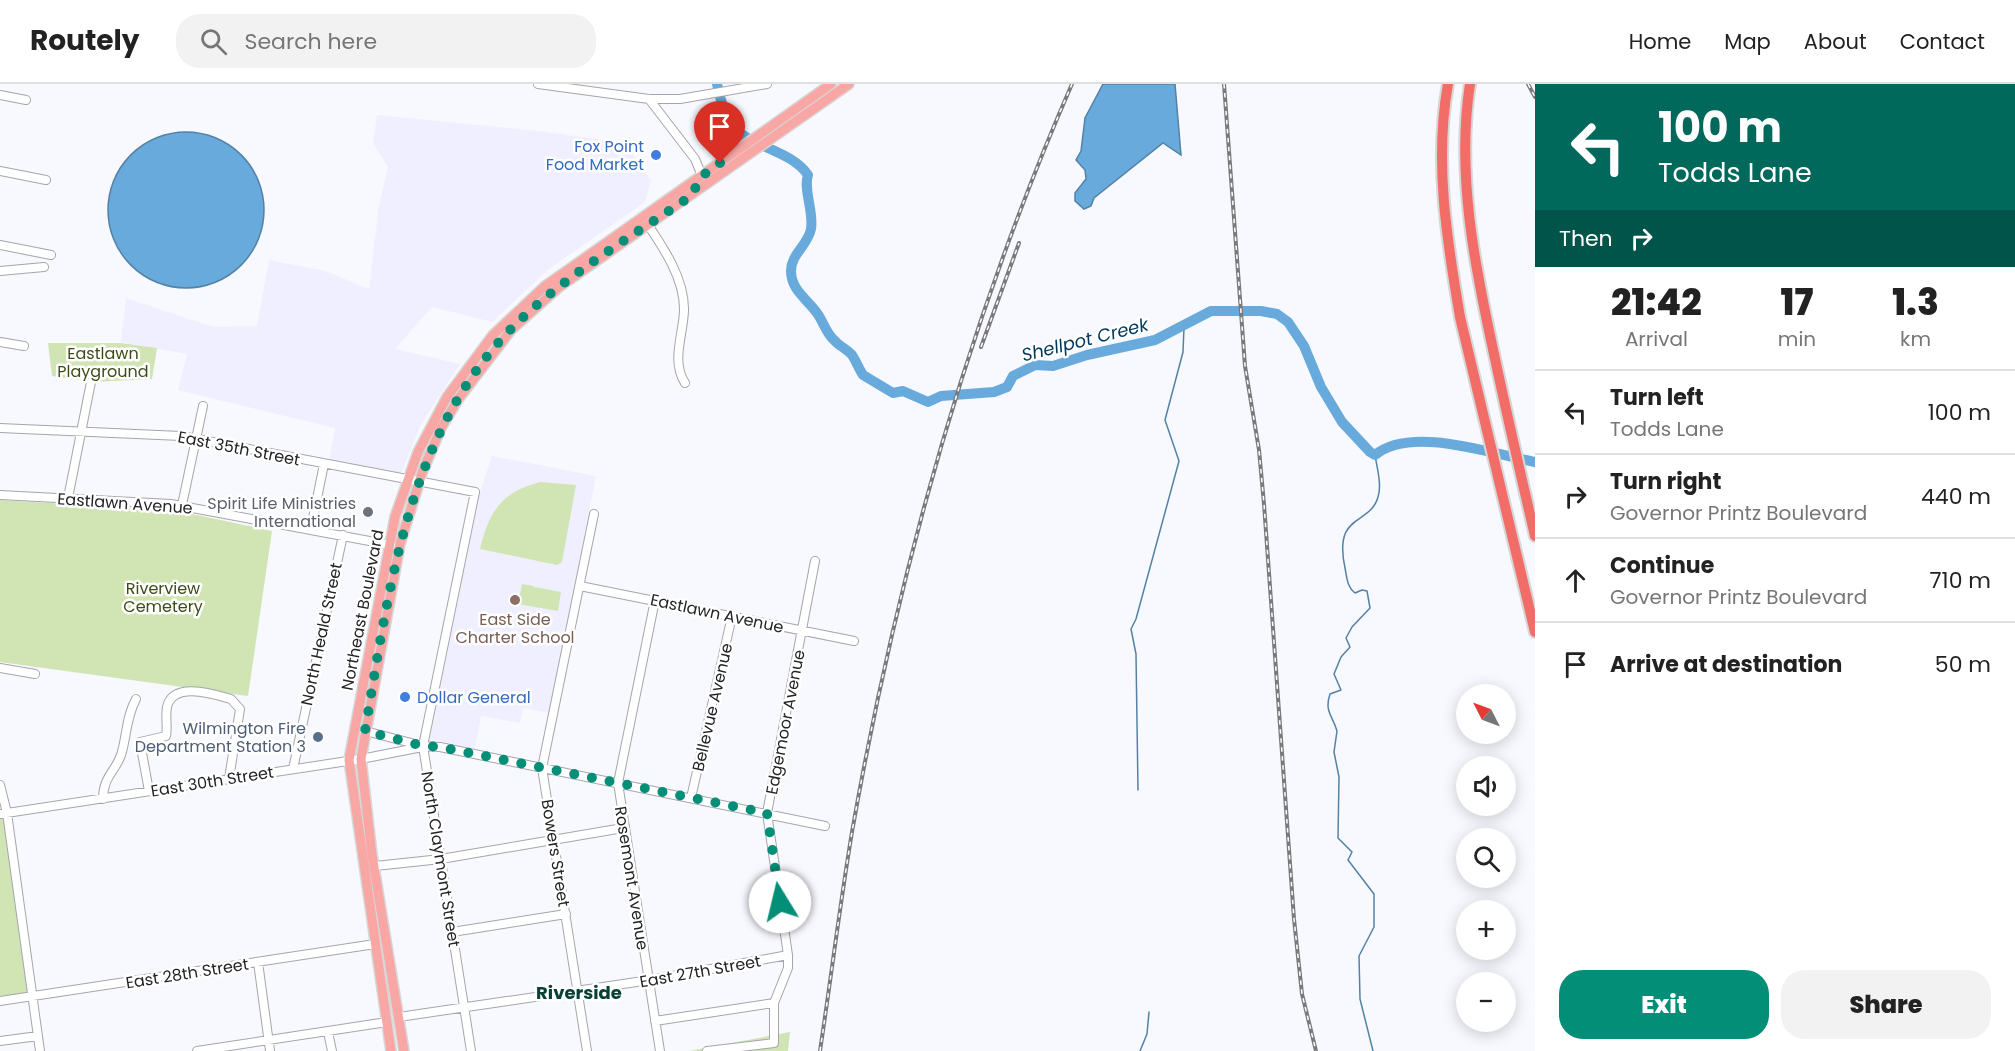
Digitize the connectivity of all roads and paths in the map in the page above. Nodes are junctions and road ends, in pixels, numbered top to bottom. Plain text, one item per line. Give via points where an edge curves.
1 (538, 84) edge
2 (766, 84) edge
3 (831, 84) edge
4 (849, 84) edge
5 (1448, 84) edge
6 (1470, 84) edge
7 (0, 95) edge
8 (649, 99) junction
9 (26, 100) dead end
10 (0, 171) edge
11 (702, 176) junction
12 (46, 180) dead end
13 (691, 196) junction
14 (646, 221) junction
15 (0, 246) edge
16 (51, 255) dead end
17 (44, 267) dead end
18 (0, 271) edge
19 (0, 342) edge
20 (24, 346) dead end
21 (92, 382) dead end
22 (685, 383) dead end
23 (203, 406) dead end
24 (0, 428) edge
25 (81, 430) junction
26 (196, 439) junction
27 (324, 464) junction
28 (407, 480) junction
29 (418, 483) junction
30 (475, 492) joint
31 (0, 495) edge
32 (68, 498) junction
33 (182, 505) junction
34 (594, 514) dead end
35 (312, 528) junction
36 (343, 535) junction
37 (1535, 536) edge
38 (395, 544) junction
39 (815, 561) dead end
40 (580, 586) junction
41 (655, 600) junction
42 (732, 616) junction
43 (803, 630) junction
44 (1535, 632) edge
45 (854, 641) dead end
46 (0, 668) edge
47 (35, 674) dead end
48 (136, 699) dead end
49 (365, 731) junction
50 (423, 746) junction
51 (361, 759) junction
52 (349, 760) junction
53 (542, 768) junction
54 (292, 769) junction
55 (229, 778) junction
56 (618, 783) junction
57 (0, 785) edge
58 (148, 791) junction
59 (691, 798) junction
60 (103, 799) junction
61 (767, 813) junction
62 (4, 814) edge
63 (825, 826) dead end
64 (623, 828) junction
65 (555, 840) junction
66 (441, 859) junction
67 (375, 866) junction
68 (566, 914) junction
69 (452, 932) junction
70 (375, 944) junction
71 (788, 955) junction
72 (258, 962) junction
73 (650, 980) junction
74 (577, 991) junction
75 (32, 997) junction
76 (0, 1001) edge
77 (774, 1003) junction
78 (396, 1005) junction
79 (464, 1009) junction
80 (399, 1017) junction
81 (656, 1021) junction
82 (387, 1022) junction
83 (328, 1032) junction
84 (38, 1036) junction
85 (268, 1039) junction
86 (0, 1041) edge
87 (40, 1051) edge
88 (196, 1051) edge
89 (270, 1051) edge
90 (332, 1051) edge
91 (391, 1051) edge
92 (404, 1051) edge
93 (471, 1051) edge
94 (587, 1051) edge
95 (660, 1051) edge
96 (707, 1051) edge

1 - 8 street
2 - 8 street via 680,99
3 - 11 main road
4 - 13 main road
5 - 44 highway via 1442,169 1451,266
6 - 37 highway via 1467,202 1480,293
7 - 9 street
8 - 11 street via 695,159
10 - 12 street
11 - 13 main road
11 - 14 main road
13 - 14 main road
14 - 22 street via 663,247 681,293 684,309 678,371
14 - 28 main road via 544,287 493,335 447,397 421,444
14 - 29 main road via 559,287 511,330 454,407
15 - 16 street
17 - 18 street
19 - 20 street
21 - 25 street
23 - 26 street
24 - 25 street, East 35th Street
25 - 26 street, East 35th Street
25 - 32 street
26 - 27 street, East 35th Street
26 - 33 street
27 - 28 street, East 35th Street
27 - 35 street
28 - 29 street, East 35th Street
28 - 38 main road via 410,491
29 - 30 street, East 35th Street
29 - 38 main road
30 - 50 street, North Claymont Street
31 - 32 street, Eastlawn Avenue
32 - 33 street, Eastlawn Avenue
33 - 35 street, Eastlawn Avenue
34 - 40 street, Bowers Street
35 - 36 street, Eastlawn Avenue
36 - 38 street, Eastlawn Avenue
36 - 54 street, North Heald Street
38 - 49 main road
38 - 52 main road, Northeast Boulevard
39 - 43 street, Edgemoor Avenue
40 - 41 street, Eastlawn Avenue
40 - 53 street, Bowers Street
41 - 42 street, Eastlawn Avenue
41 - 56 street, Rosemont Avenue
42 - 43 street, Eastlawn Avenue
42 - 59 street, Bellevue Avenue
43 - 45 street, Eastlawn Avenue
43 - 61 street, Edgemoor Avenue
46 - 47 street
48 - 60 street via 129,712 120,757 107,776
49 - 50 street
49 - 51 main road
50 - 51 street, East 30th Street
50 - 53 street
50 - 66 street, North Claymont Street
51 - 52 street, East 30th Street
51 - 67 main road
52 - 54 street, East 30th Street
52 - 70 main road, Northeast Boulevard
53 - 56 street
53 - 65 street, Bowers Street
54 - 55 street, East 30th Street
55 - 58 street, East 30th Street
55 - 58 street via 240,709 231,699 183,691 173,695 169,702 166,736 140,742
56 - 59 street
56 - 64 street, Rosemont Avenue
57 - 62 street
58 - 60 street, East 30th Street
59 - 61 street
60 - 62 street, East 30th Street
61 - 63 street
61 - 71 street, Edgemoor Avenue
62 - 75 street
64 - 65 street
64 - 73 street, Rosemont Avenue
65 - 66 street
65 - 68 street, Bowers Street
66 - 67 street
66 - 69 street, North Claymont Street
67 - 78 main road
68 - 69 street
68 - 74 street, Bowers Street
69 - 79 street, North Claymont Street
70 - 72 street, East 28th Street
70 - 78 main road via 382,950 388,988
70 - 82 main road, Northeast Boulevard
71 - 73 street, East 27th Street
71 - 77 street via 788,968
72 - 75 street, East 28th Street
72 - 85 street
73 - 74 street, East 27th Street
73 - 81 street, Rosemont Avenue
74 - 79 street, East 27th Street
74 - 94 street, Bowers Street
75 - 76 street, East 28th Street
75 - 84 street
77 - 81 street
77 - 96 street via 774,1043
78 - 80 main road
79 - 80 street, East 27th Street
79 - 93 street, North Claymont Street
80 - 92 main road
81 - 95 street, Rosemont Avenue
82 - 83 street
82 - 91 main road, Northeast Boulevard
83 - 85 street
83 - 90 street
84 - 86 street
84 - 87 street
85 - 88 street
85 - 89 street

